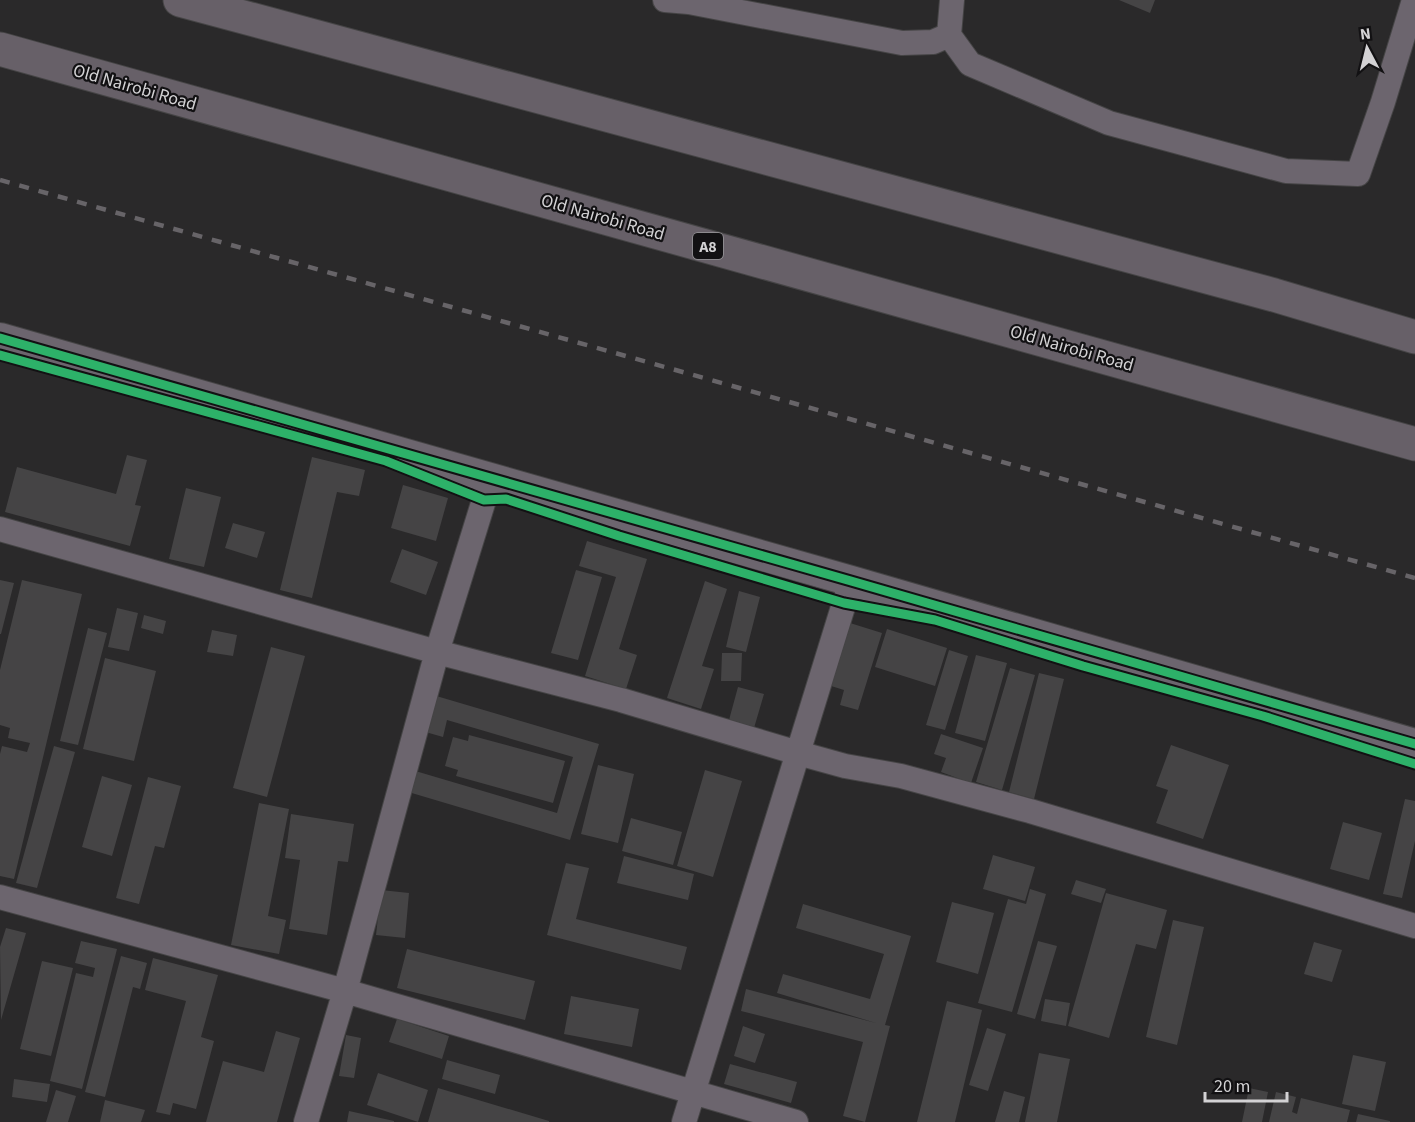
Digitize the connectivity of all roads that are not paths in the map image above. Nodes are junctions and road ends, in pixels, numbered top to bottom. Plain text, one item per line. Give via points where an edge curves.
1 (180, 0) edge
2 (665, 0) edge
3 (952, 0) edge
4 (1414, 0) edge
5 (949, 35) junction
6 (0, 49) edge
7 (1415, 337) edge
8 (0, 338) edge
9 (1415, 444) edge
10 (489, 477) junction
11 (0, 529) edge
12 (851, 580) junction
13 (437, 652) junction
14 (1415, 744) edge
15 (798, 753) junction
16 (0, 897) edge
17 (1415, 926) edge
18 (345, 991) junction
19 (693, 1092) junction
20 (306, 1122) edge
21 (684, 1122) edge
22 (796, 1122) edge

1 - 7 highway via 1274,295
2 - 5 street via 902,44 933,42
3 - 5 street
4 - 5 street via 1358,174 1286,171 1110,123 970,64
6 - 9 highway, Old Nairobi Road / A8
8 - 10 street
10 - 12 street
10 - 13 street
11 - 13 street
12 - 14 street
12 - 15 street
13 - 15 street via 621,700
13 - 18 street
15 - 17 street via 1030,811
15 - 19 street
16 - 18 street
18 - 19 street
18 - 20 street
19 - 21 street
19 - 22 street

